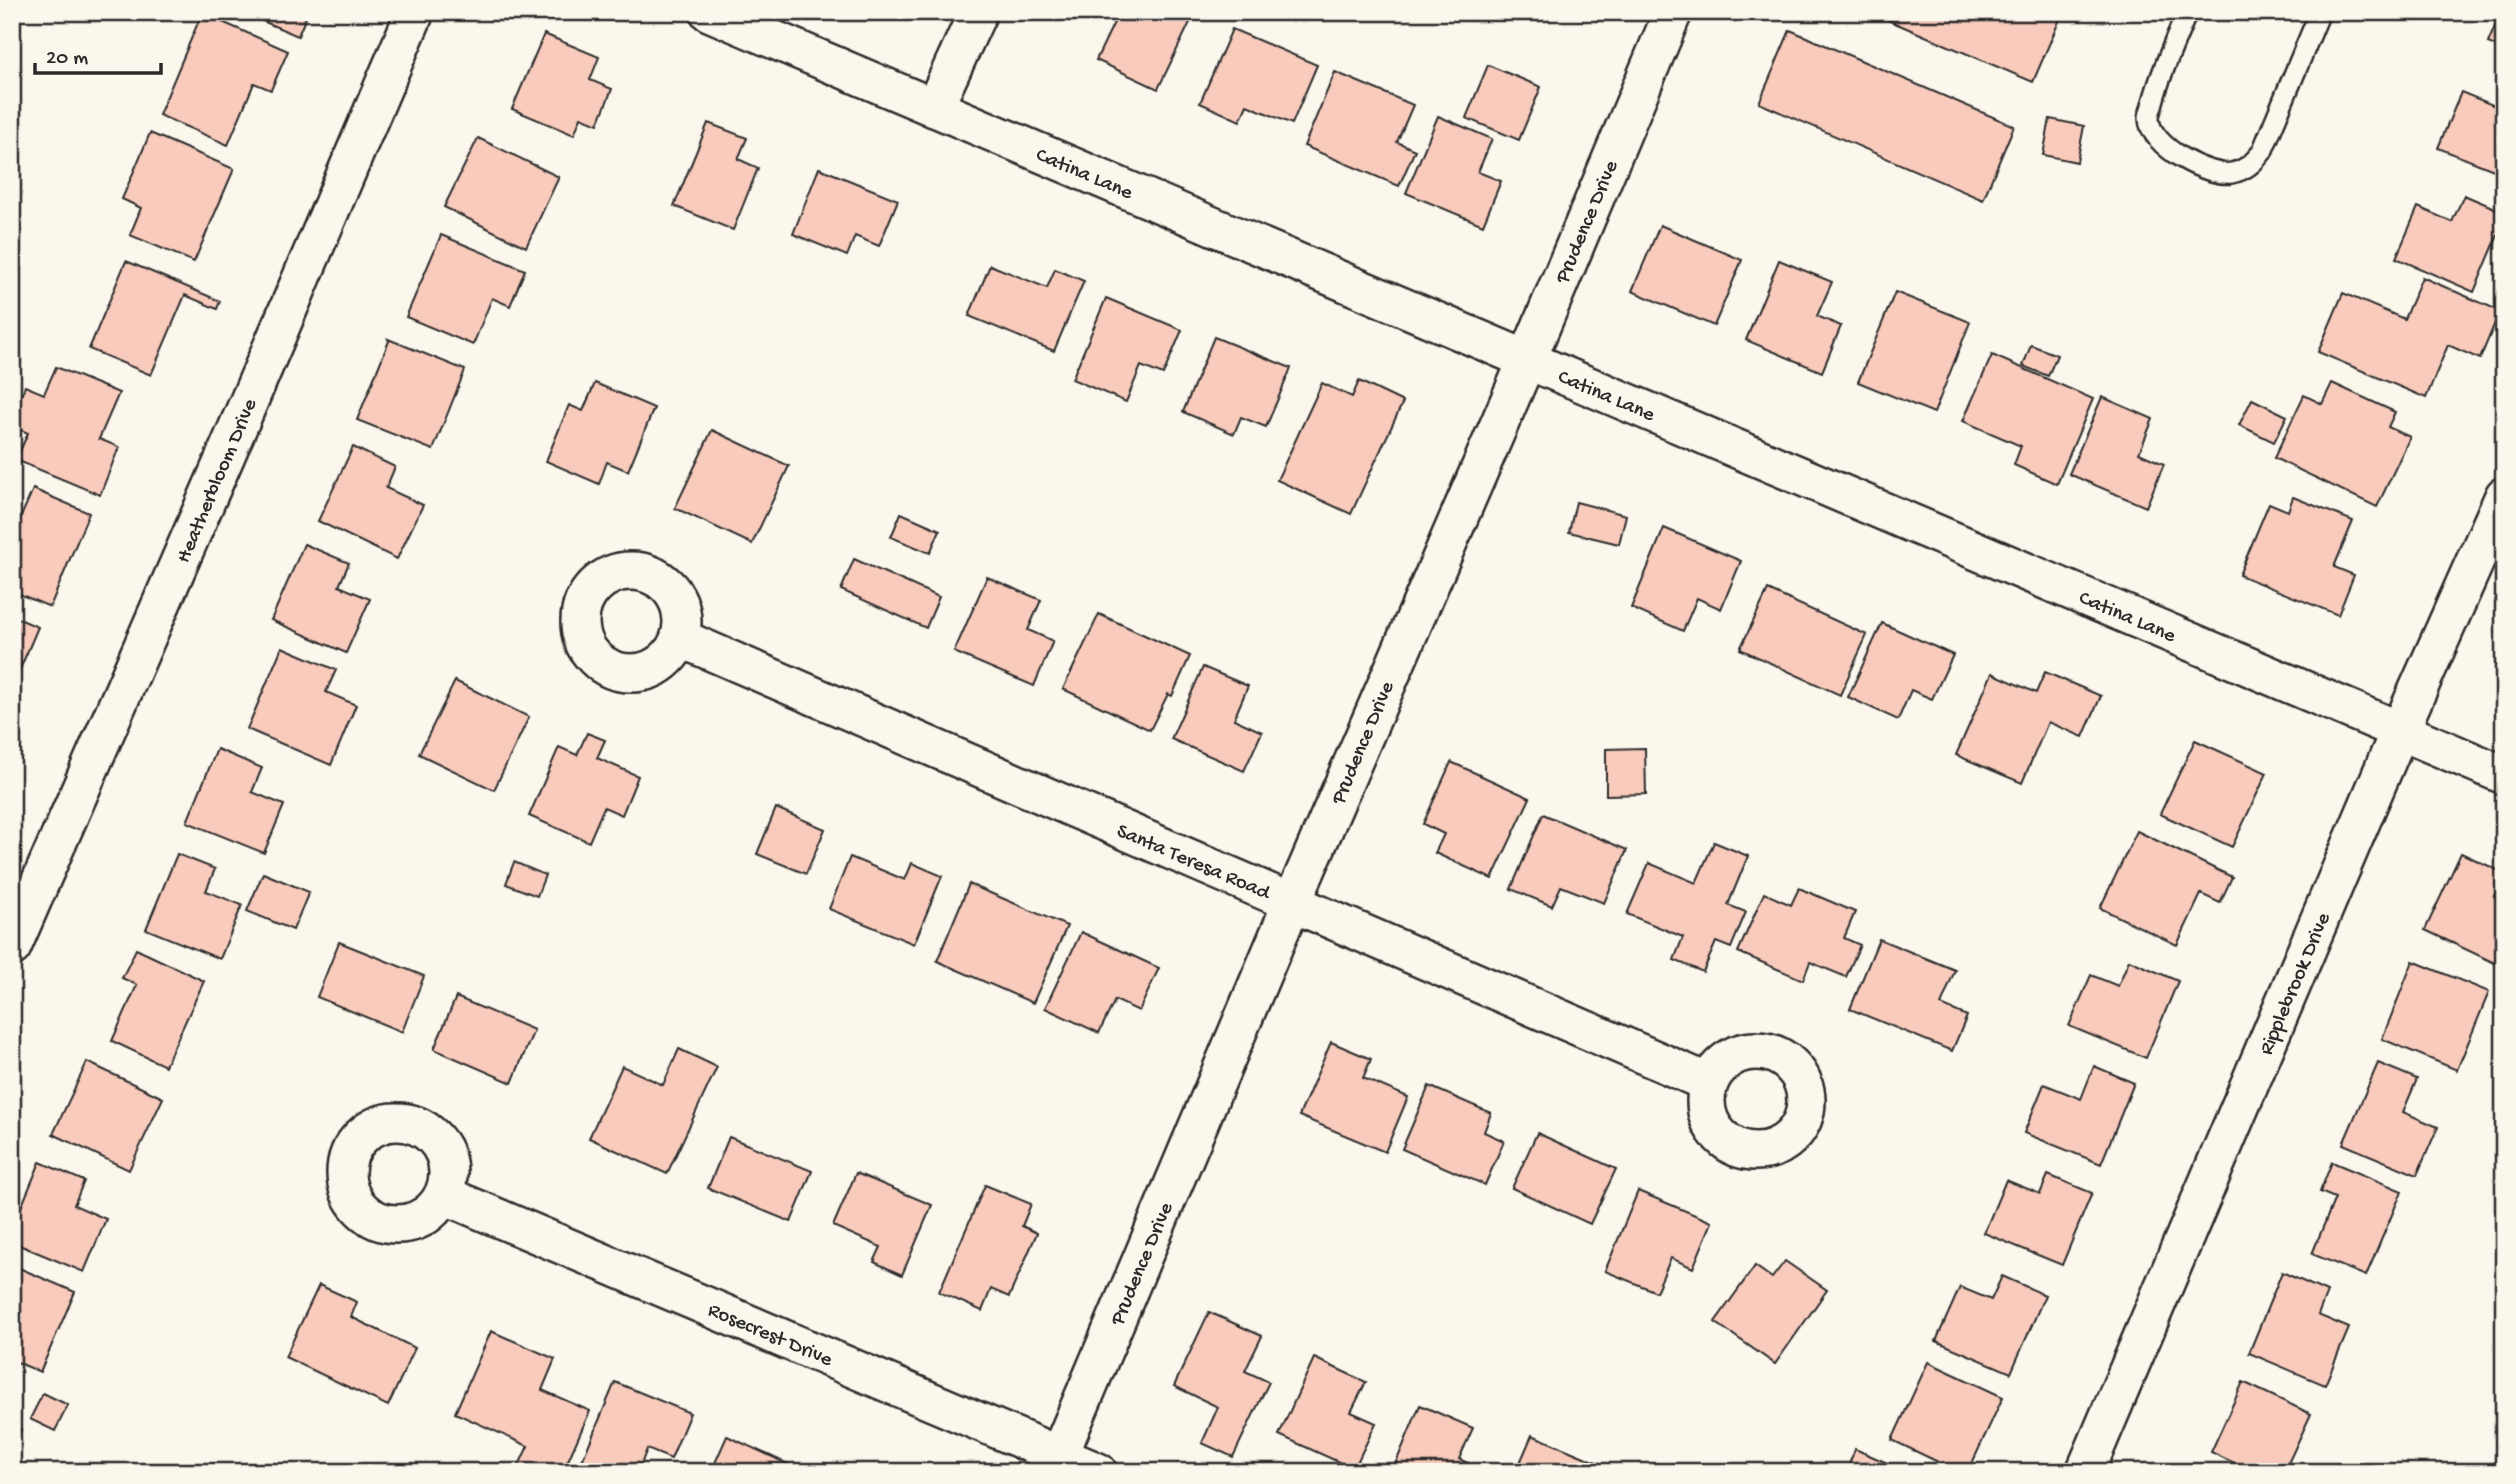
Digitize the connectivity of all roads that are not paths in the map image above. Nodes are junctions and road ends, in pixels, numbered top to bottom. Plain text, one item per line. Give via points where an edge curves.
1 (415, 12) edge
2 (709, 12) edge
3 (978, 12) edge
4 (1673, 12) edge
5 (2187, 12) edge
6 (2320, 12) edge
7 (934, 108) junction
8 (1527, 360) junction
9 (2504, 496) edge
10 (680, 638) dead end
11 (2400, 730) junction
12 (2504, 775) edge
13 (1292, 903) junction
14 (12, 947) edge
15 (1709, 1083) dead end
16 (444, 1195) dead end
17 (1055, 1463) edge
18 (1098, 1472) edge
19 (2085, 1472) edge

1 - 14 street, Heatherbloom Drive
2 - 7 street, Catina Lane
3 - 7 street
4 - 8 street, Prudence Drive
5 - 6 lane via 2158,82 2149,118 2154,136 2178,155 2208,170 2231,173 2251,166 2262,152
7 - 8 street, Catina Lane
8 - 11 street, Catina Lane
8 - 13 street, Prudence Drive
9 - 11 street, Ripplebrook Drive
10 - 13 street, Santa Teresa Road
11 - 12 street, Catina Lane
11 - 19 street, Ripplebrook Drive
13 - 15 street, Santa Teresa Road
13 - 17 street, Prudence Drive
16 - 17 street, Rosecrest Drive
17 - 18 street, Rosecrest Drive

